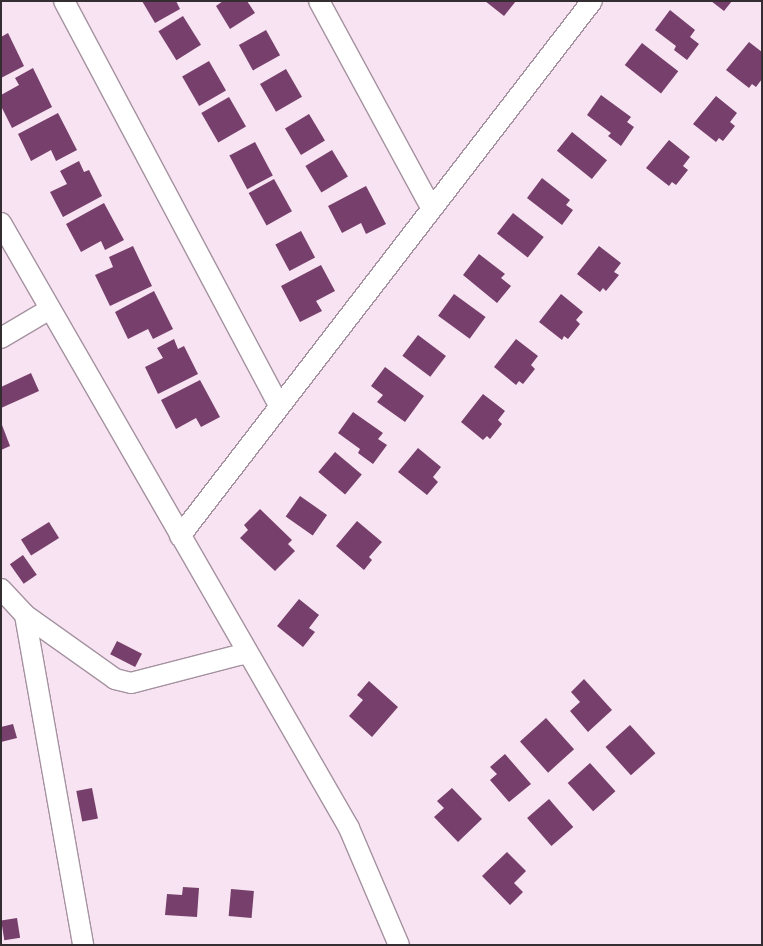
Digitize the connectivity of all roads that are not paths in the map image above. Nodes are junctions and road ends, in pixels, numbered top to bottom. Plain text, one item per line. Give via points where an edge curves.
1 (64, 1) edge
2 (319, 1) edge
3 (592, 1) edge
4 (431, 207) junction
5 (1, 223) edge
6 (50, 310) junction
7 (1, 338) edge
8 (279, 405) junction
9 (180, 536) junction
10 (1, 589) edge
11 (25, 615) junction
12 (247, 652) junction
13 (83, 945) edge
14 (399, 945) edge

1 - 8 street
2 - 4 street
3 - 4 street
4 - 8 street
5 - 6 street
6 - 7 street
6 - 9 street
8 - 9 street
9 - 12 street
10 - 11 street
11 - 12 street via 103,672 115,679 131,683
11 - 13 street
12 - 14 street via 348,828

